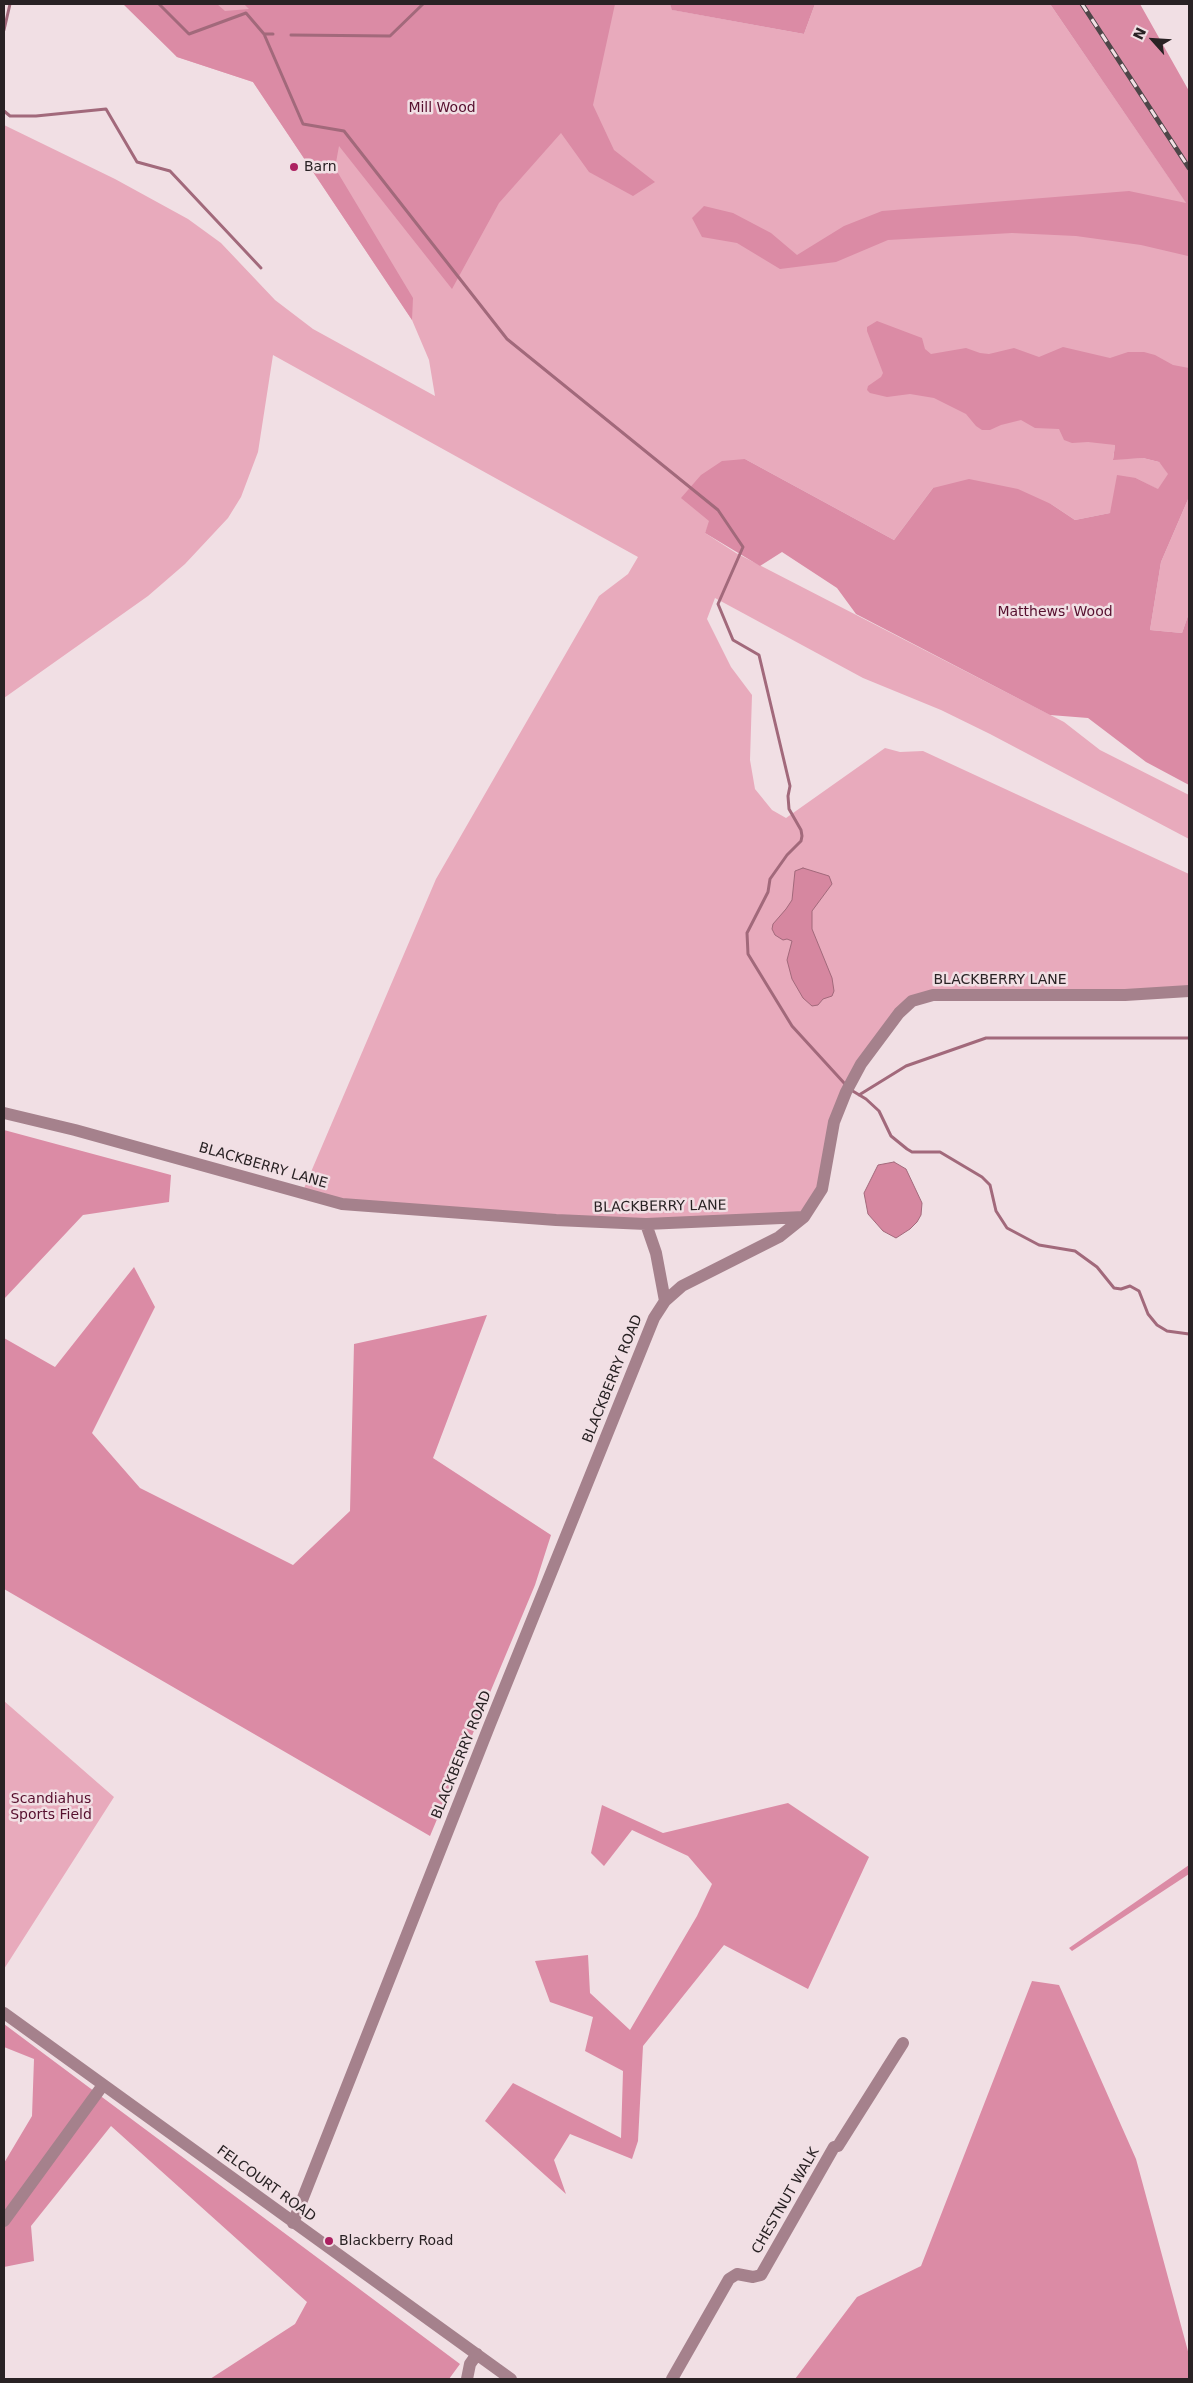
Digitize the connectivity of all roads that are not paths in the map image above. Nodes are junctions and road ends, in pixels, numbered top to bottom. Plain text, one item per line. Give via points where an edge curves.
1 (1189, 990) edge
2 (4, 1113) edge
3 (804, 1217) junction
4 (646, 1224) junction
5 (665, 1301) junction
6 (4, 2014) edge
7 (903, 2044) dead end
8 (103, 2085) junction
9 (4, 2220) edge
10 (293, 2223) junction
11 (477, 2354) junction
12 (466, 2379) edge
13 (511, 2379) edge
14 (672, 2379) edge

1 - 3 street, BLACKBERRY LANE via 1125,995 933,994 912,1001 899,1013 867,1057 846,1092 834,1122 824,1182
2 - 4 street, BLACKBERRY LANE via 342,1204
3 - 4 street, BLACKBERRY LANE
3 - 5 street, BLACKBERRY ROAD via 778,1237 690,1281
4 - 5 street via 656,1253
5 - 10 street, BLACKBERRY ROAD via 648,1333
6 - 8 street, FELCOURT ROAD
7 - 14 street, CHESTNUT WALK via 838,2146 834,2147 761,2275 737,2274 729,2279
8 - 9 street
8 - 10 street, FELCOURT ROAD
10 - 11 street, FELCOURT ROAD
11 - 12 street
11 - 13 street, FELCOURT ROAD

